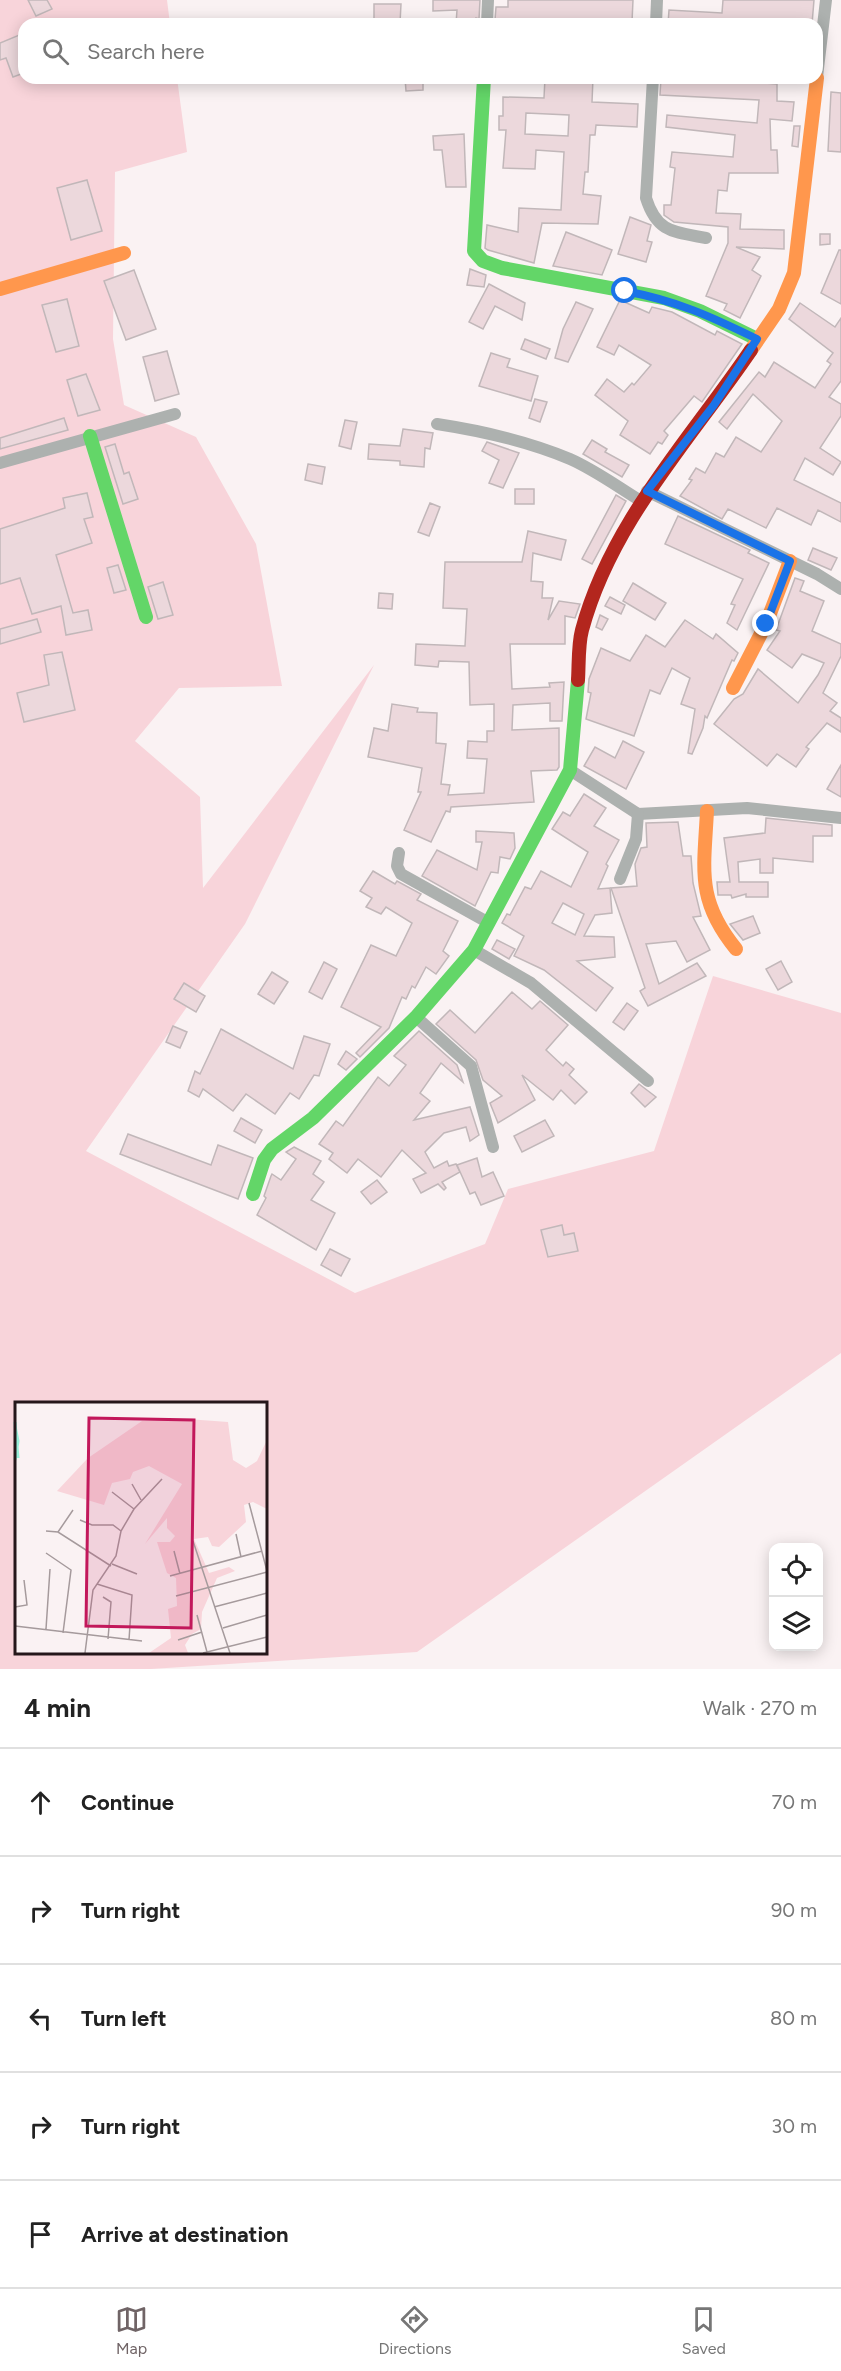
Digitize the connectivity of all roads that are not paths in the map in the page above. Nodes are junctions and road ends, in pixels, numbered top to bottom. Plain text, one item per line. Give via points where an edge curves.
1 (488, 0) edge
2 (657, 0) edge
3 (826, 0) edge
4 (487, 18) edge
5 (656, 18) edge
6 (823, 26) edge
7 (484, 84) edge
8 (653, 84) edge
9 (816, 84) edge
10 (706, 238) dead end
11 (124, 253) dead end
12 (0, 289) edge
13 (757, 339) junction
14 (175, 414) dead end
15 (437, 424) dead end
16 (90, 436) junction
17 (0, 463) edge
18 (644, 496) junction
19 (790, 561) junction
20 (841, 589) edge
21 (146, 617) dead end
22 (733, 688) dead end
23 (570, 770) junction
24 (707, 811) junction
25 (638, 814) junction
26 (841, 818) edge
27 (399, 853) dead end
28 (620, 879) dead end
29 (489, 923) junction
30 (736, 949) dead end
31 (474, 950) junction
32 (416, 1017) junction
33 (648, 1081) dead end
34 (493, 1147) dead end
35 (253, 1194) dead end

1 - 4 street
2 - 5 street
3 - 6 street
7 - 13 street via 474,250 478,258 553,279 664,298
8 - 10 street via 646,198 650,211 660,226
9 - 13 street via 794,273 779,309
11 - 12 street
13 - 18 street via 714,405
14 - 16 street
15 - 18 street via 525,442 572,460
16 - 17 street
16 - 21 street
18 - 19 street
18 - 23 street via 606,565 582,632
19 - 20 street
19 - 22 street via 766,624
23 - 25 street
23 - 29 street
24 - 25 street
24 - 26 street via 747,808
24 - 30 street via 710,906 713,918
25 - 28 street via 636,839
27 - 29 street via 397,866 401,874
29 - 31 street
31 - 32 street
31 - 33 street via 531,983
32 - 34 street via 471,1066
32 - 35 street via 313,1118 272,1149 264,1160

